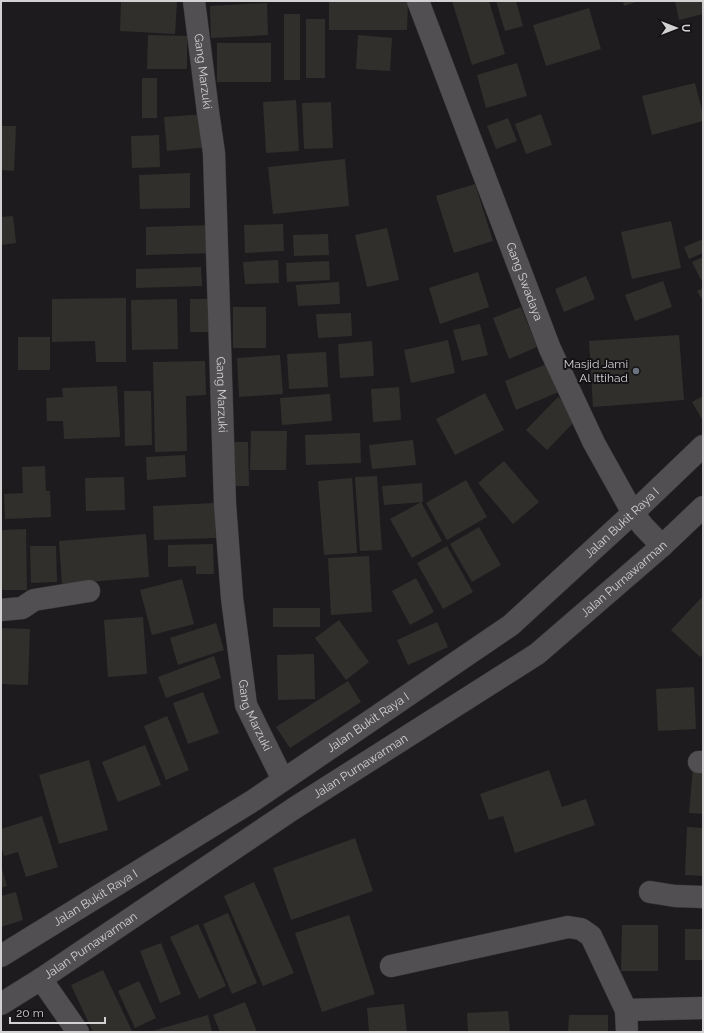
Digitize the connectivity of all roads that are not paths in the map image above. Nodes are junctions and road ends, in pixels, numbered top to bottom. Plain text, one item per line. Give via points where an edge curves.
1 (194, 1) edge
2 (418, 1) edge
3 (703, 446) edge
4 (703, 507) edge
5 (648, 531) junction
6 (89, 591) dead end
7 (1, 610) edge
8 (283, 780) junction
9 (261, 813) junction
10 (650, 892) dead end
11 (703, 897) edge
12 (1, 956) edge
13 (391, 966) dead end
14 (41, 979) junction
15 (1, 1004) edge
16 (703, 1008) edge
17 (626, 1010) junction
18 (78, 1032) edge
19 (627, 1032) edge

1 - 8 street, Gang Marzuki via 214,152 225,504 232,598 246,705
2 - 5 street, Gang Swadaya via 550,349 594,443
3 - 5 street, Jalan Bukit Raya I
4 - 5 street, Jalan Purnawarman
5 - 8 street, Jalan Bukit Raya I
5 - 9 street, Jalan Purnawarman via 537,654
6 - 7 street via 34,600 22,608
8 - 9 street, Jalan Bukit Raya I
9 - 12 street, Jalan Bukit Raya I
9 - 14 street, Jalan Purnawarman
10 - 11 street
13 - 17 street via 568,927 581,929 591,936
14 - 15 street, Jalan Purnawarman
14 - 18 street
16 - 17 street
17 - 19 street

